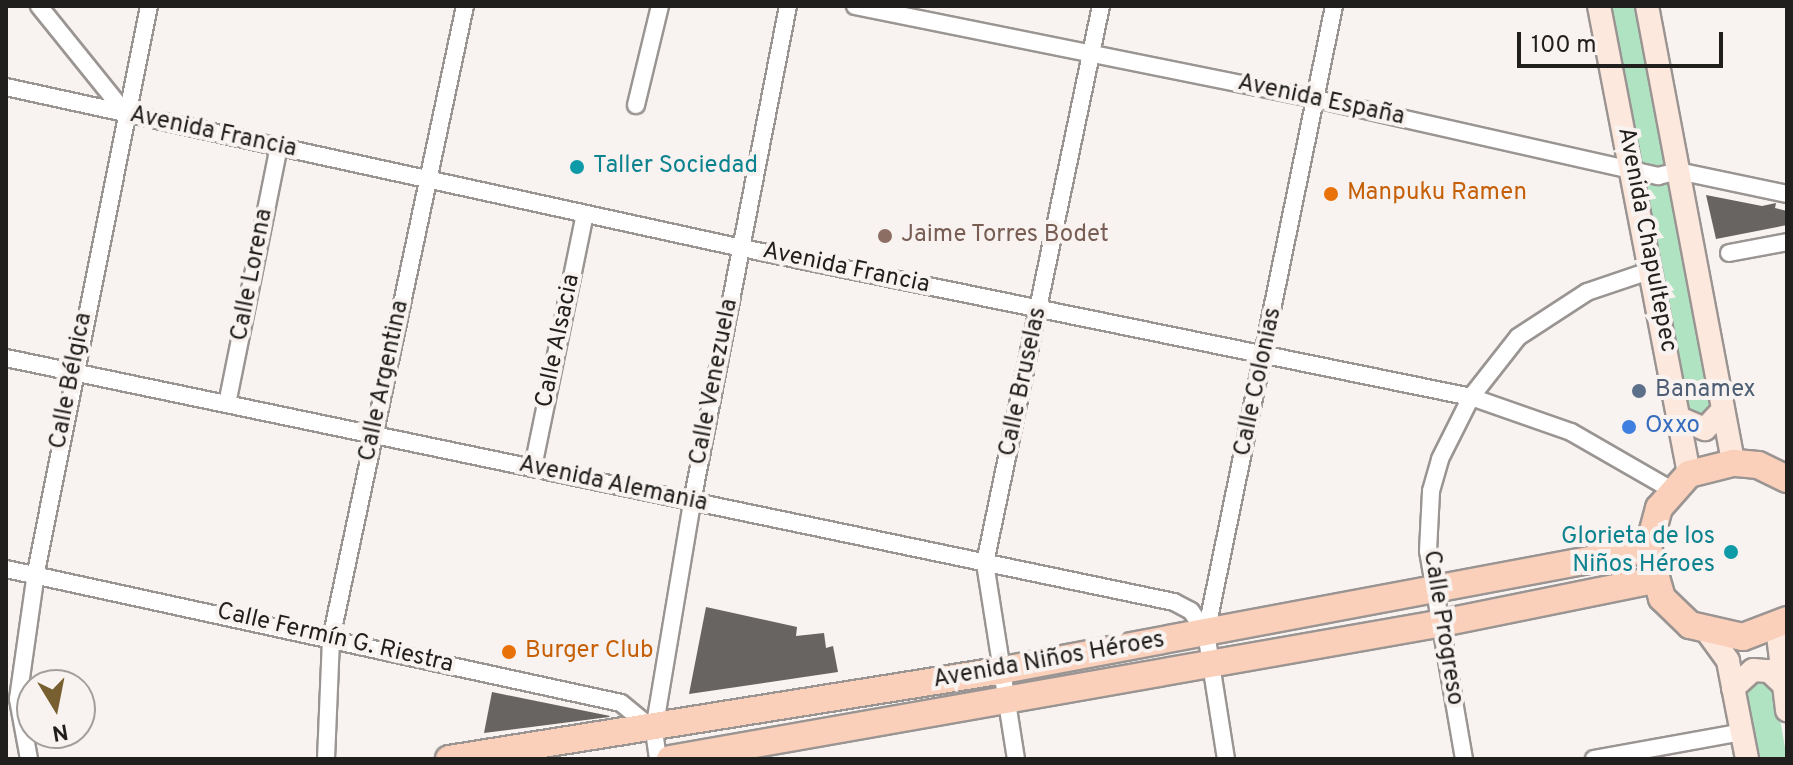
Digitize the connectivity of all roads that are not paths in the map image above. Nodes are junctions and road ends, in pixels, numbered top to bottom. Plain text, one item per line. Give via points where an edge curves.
1 (39, 6) edge
2 (149, 6) edge
3 (465, 6) edge
4 (660, 6) edge
5 (788, 6) edge
6 (855, 6) edge
7 (1101, 6) edge
8 (1334, 6) edge
9 (1599, 6) edge
10 (1647, 6) edge
11 (1090, 54) junction
12 (6, 87) edge
13 (1316, 99) junction
14 (636, 105) dead end
15 (126, 114) junction
16 (279, 147) junction
17 (1632, 169) junction
18 (1678, 171) junction
19 (426, 179) junction
20 (1787, 194) edge
21 (585, 214) junction
22 (1787, 242) edge
23 (742, 248) junction
24 (1729, 253) dead end
25 (1652, 270) junction
26 (1040, 309) junction
27 (1266, 355) junction
28 (6, 358) edge
29 (73, 372) junction
30 (1471, 397) junction
31 (227, 404) junction
32 (1723, 410) junction
33 (1681, 419) junction
34 (374, 434) junction
35 (1733, 463) junction
36 (533, 467) junction
37 (1787, 479) edge
38 (1680, 482) junction
39 (692, 502) junction
40 (1648, 549) junction
41 (985, 563) junction
42 (6, 569) edge
43 (36, 572) junction
44 (1653, 580) junction
45 (1432, 593) junction
46 (1437, 624) junction
47 (1782, 624) edge
48 (1206, 633) junction
49 (1708, 633) junction
50 (331, 639) junction
51 (1210, 665) junction
52 (998, 671) junction
53 (1781, 682) junction
54 (1733, 688) junction
55 (12, 699) edge
56 (1005, 702) junction
57 (1787, 710) edge
58 (654, 730) junction
59 (1742, 732) junction
60 (29, 759) edge
61 (326, 759) edge
62 (449, 759) edge
63 (658, 759) edge
64 (670, 759) edge
65 (1016, 759) edge
66 (1226, 759) edge
67 (1464, 759) edge
68 (1594, 759) edge
69 (1747, 759) edge

1 - 15 street
2 - 15 street, Calle Bélgica
3 - 19 street, Calle Argentina
4 - 14 street
5 - 23 street, Calle Venezuela
6 - 11 street, Avenida España
7 - 11 street, Calle Bruselas
8 - 13 street, Calle Colonias
9 - 17 street, Avenida Chapultepec
10 - 18 street, Avenida Chapultepec
11 - 13 street, Avenida España
11 - 26 street, Calle Bruselas
12 - 15 street, Avenida Francia
13 - 17 street, Avenida España
13 - 27 street, Calle Colonias
15 - 16 street, Avenida Francia
15 - 29 street, Calle Bélgica
16 - 19 street, Avenida Francia
16 - 31 street, Calle Lorena
17 - 18 street, Avenida España via 1658,176
17 - 25 street, Avenida Chapultepec
18 - 20 street, Avenida España
18 - 32 street, Avenida Chapultepec
19 - 21 street, Avenida Francia
19 - 34 street, Calle Argentina
21 - 23 street, Avenida Francia
21 - 36 street, Calle Alsacia
22 - 24 street
23 - 26 street, Avenida Francia
23 - 39 street, Calle Venezuela
25 - 30 street, Calle Progreso via 1599,287 1551,312 1518,337
25 - 33 street, Avenida Chapultepec
26 - 27 street, Avenida Francia
26 - 41 street, Calle Bruselas
27 - 30 street, Avenida Francia
27 - 48 street, Calle Colonias
28 - 29 street, Avenida Alemania
29 - 31 street, Avenida Alemania
29 - 43 street, Calle Bélgica
30 - 38 street, Avenida Francia via 1571,432
30 - 45 street, Calle Progreso via 1431,491
31 - 34 street, Avenida Alemania
32 - 33 street via 1705,429
32 - 35 street, Avenida Chapultepec
33 - 38 street, Avenida Chapultepec
34 - 36 street, Avenida Alemania
34 - 50 street, Calle Argentina
35 - 37 main road via 1758,465
35 - 38 main road
36 - 39 street, Avenida Alemania
38 - 40 main road via 1651,528
39 - 41 street, Avenida Alemania
39 - 58 street, Calle Venezuela
40 - 44 main road
40 - 45 main road, Avenida Niños Héroes
41 - 48 street, Avenida Alemania via 1174,602 1191,611
41 - 52 street, Calle Bruselas
42 - 43 street, Calle Fermín G. Riestra
43 - 50 street, Calle Fermín G. Riestra
43 - 55 street, Calle Bélgica
44 - 46 main road, Avenida Niños Héroes
44 - 49 main road via 1675,613
45 - 46 street, Calle Progreso
45 - 48 main road, Avenida Niños Héroes
46 - 51 main road, Avenida Niños Héroes
46 - 67 street, Calle Progreso
47 - 49 main road via 1743,637
47 - 53 street
48 - 51 street, Calle Colonias
48 - 52 main road, Avenida Niños Héroes
49 - 54 street via 1728,661
50 - 58 street, Calle Fermín G. Riestra via 621,703
50 - 61 street, Calle Argentina
51 - 56 main road, Avenida Niños Héroes
51 - 66 street, Calle Colonias
52 - 56 street, Calle Bruselas
52 - 58 main road, Avenida Niños Héroes
53 - 54 street via 1769,671 1753,670
53 - 57 street
54 - 59 street
55 - 60 street, Calle Bélgica
56 - 64 main road, Avenida Niños Héroes
56 - 65 street, Calle Bruselas
58 - 62 main road, Avenida Niños Héroes
58 - 63 street, Calle Venezuela
59 - 68 street
59 - 69 street

